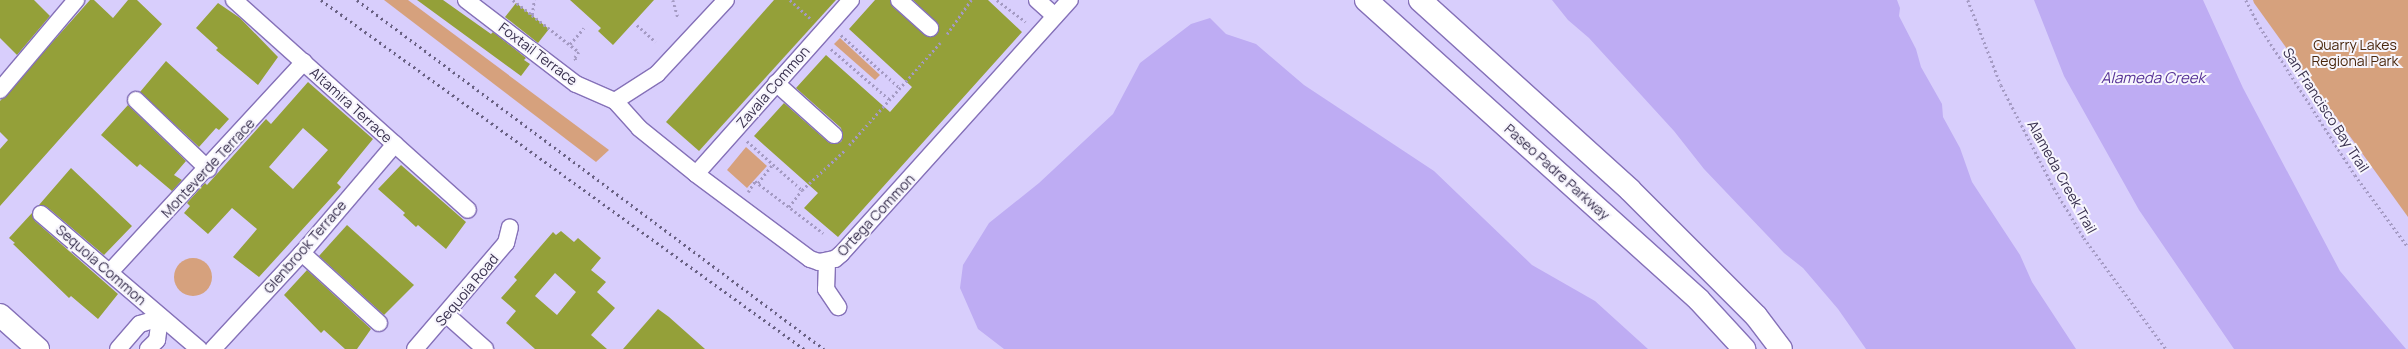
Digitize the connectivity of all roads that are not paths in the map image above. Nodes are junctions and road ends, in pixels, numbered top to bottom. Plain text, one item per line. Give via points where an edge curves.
1 (76, 0) edge
2 (234, 0) edge
3 (466, 0) edge
4 (726, 0) edge
5 (851, 0) edge
6 (899, 0) edge
7 (1070, 0) edge
8 (1366, 0) edge
9 (1420, 0) edge
10 (1039, 2) edge
11 (1055, 16) junction
12 (930, 28) dead end
13 (304, 62) junction
14 (776, 82) junction
15 (0, 90) edge
16 (136, 100) dead end
17 (615, 101) junction
18 (834, 134) dead end
19 (395, 144) junction
20 (208, 169) junction
21 (696, 174) junction
22 (468, 210) dead end
23 (41, 214) dead end
24 (510, 228) dead end
25 (302, 252) junction
26 (827, 262) junction
27 (110, 272) junction
28 (838, 307) dead end
29 (0, 315) edge
30 (447, 315) junction
31 (160, 318) junction
32 (379, 323) dead end
33 (38, 349) edge
34 (118, 349) edge
35 (148, 349) edge
36 (199, 349) edge
37 (213, 349) edge
38 (416, 349) edge
39 (485, 349) edge
40 (1744, 349) edge
41 (1781, 349) edge

1 - 15 street
2 - 13 street, Altamira Terrace
3 - 17 street, Foxtail Terrace via 576,84
4 - 17 street via 657,74
5 - 14 street, Zavala Common
6 - 12 street
7 - 11 street, Ortega Common
8 - 40 main road, Paseo Padre Parkway via 1699,300
9 - 41 main road via 1630,190 1756,316
10 - 11 street
11 - 26 street, Ortega Common via 841,254
13 - 19 street, Altamira Terrace
13 - 20 street, Monteverde Terrace
14 - 18 street
14 - 21 street, Zavala Common
16 - 20 street
17 - 21 street, Ortega Common via 639,128
19 - 22 street, Altamira Terrace
19 - 25 street, Glenbrook Terrace
20 - 27 street, Monteverde Terrace
21 - 26 street, Ortega Common via 810,259
23 - 27 street, Sequoia Common
24 - 30 street, Sequoia Road via 506,244
25 - 32 street
25 - 37 street, Glenbrook Terrace
26 - 28 street via 826,290
27 - 31 street, Sequoia Common
29 - 33 main road
30 - 38 street, Sequoia Road
30 - 39 street
31 - 34 street, Sequoia Common via 140,324
31 - 35 street via 157,340
31 - 36 street, Sequoia Common

